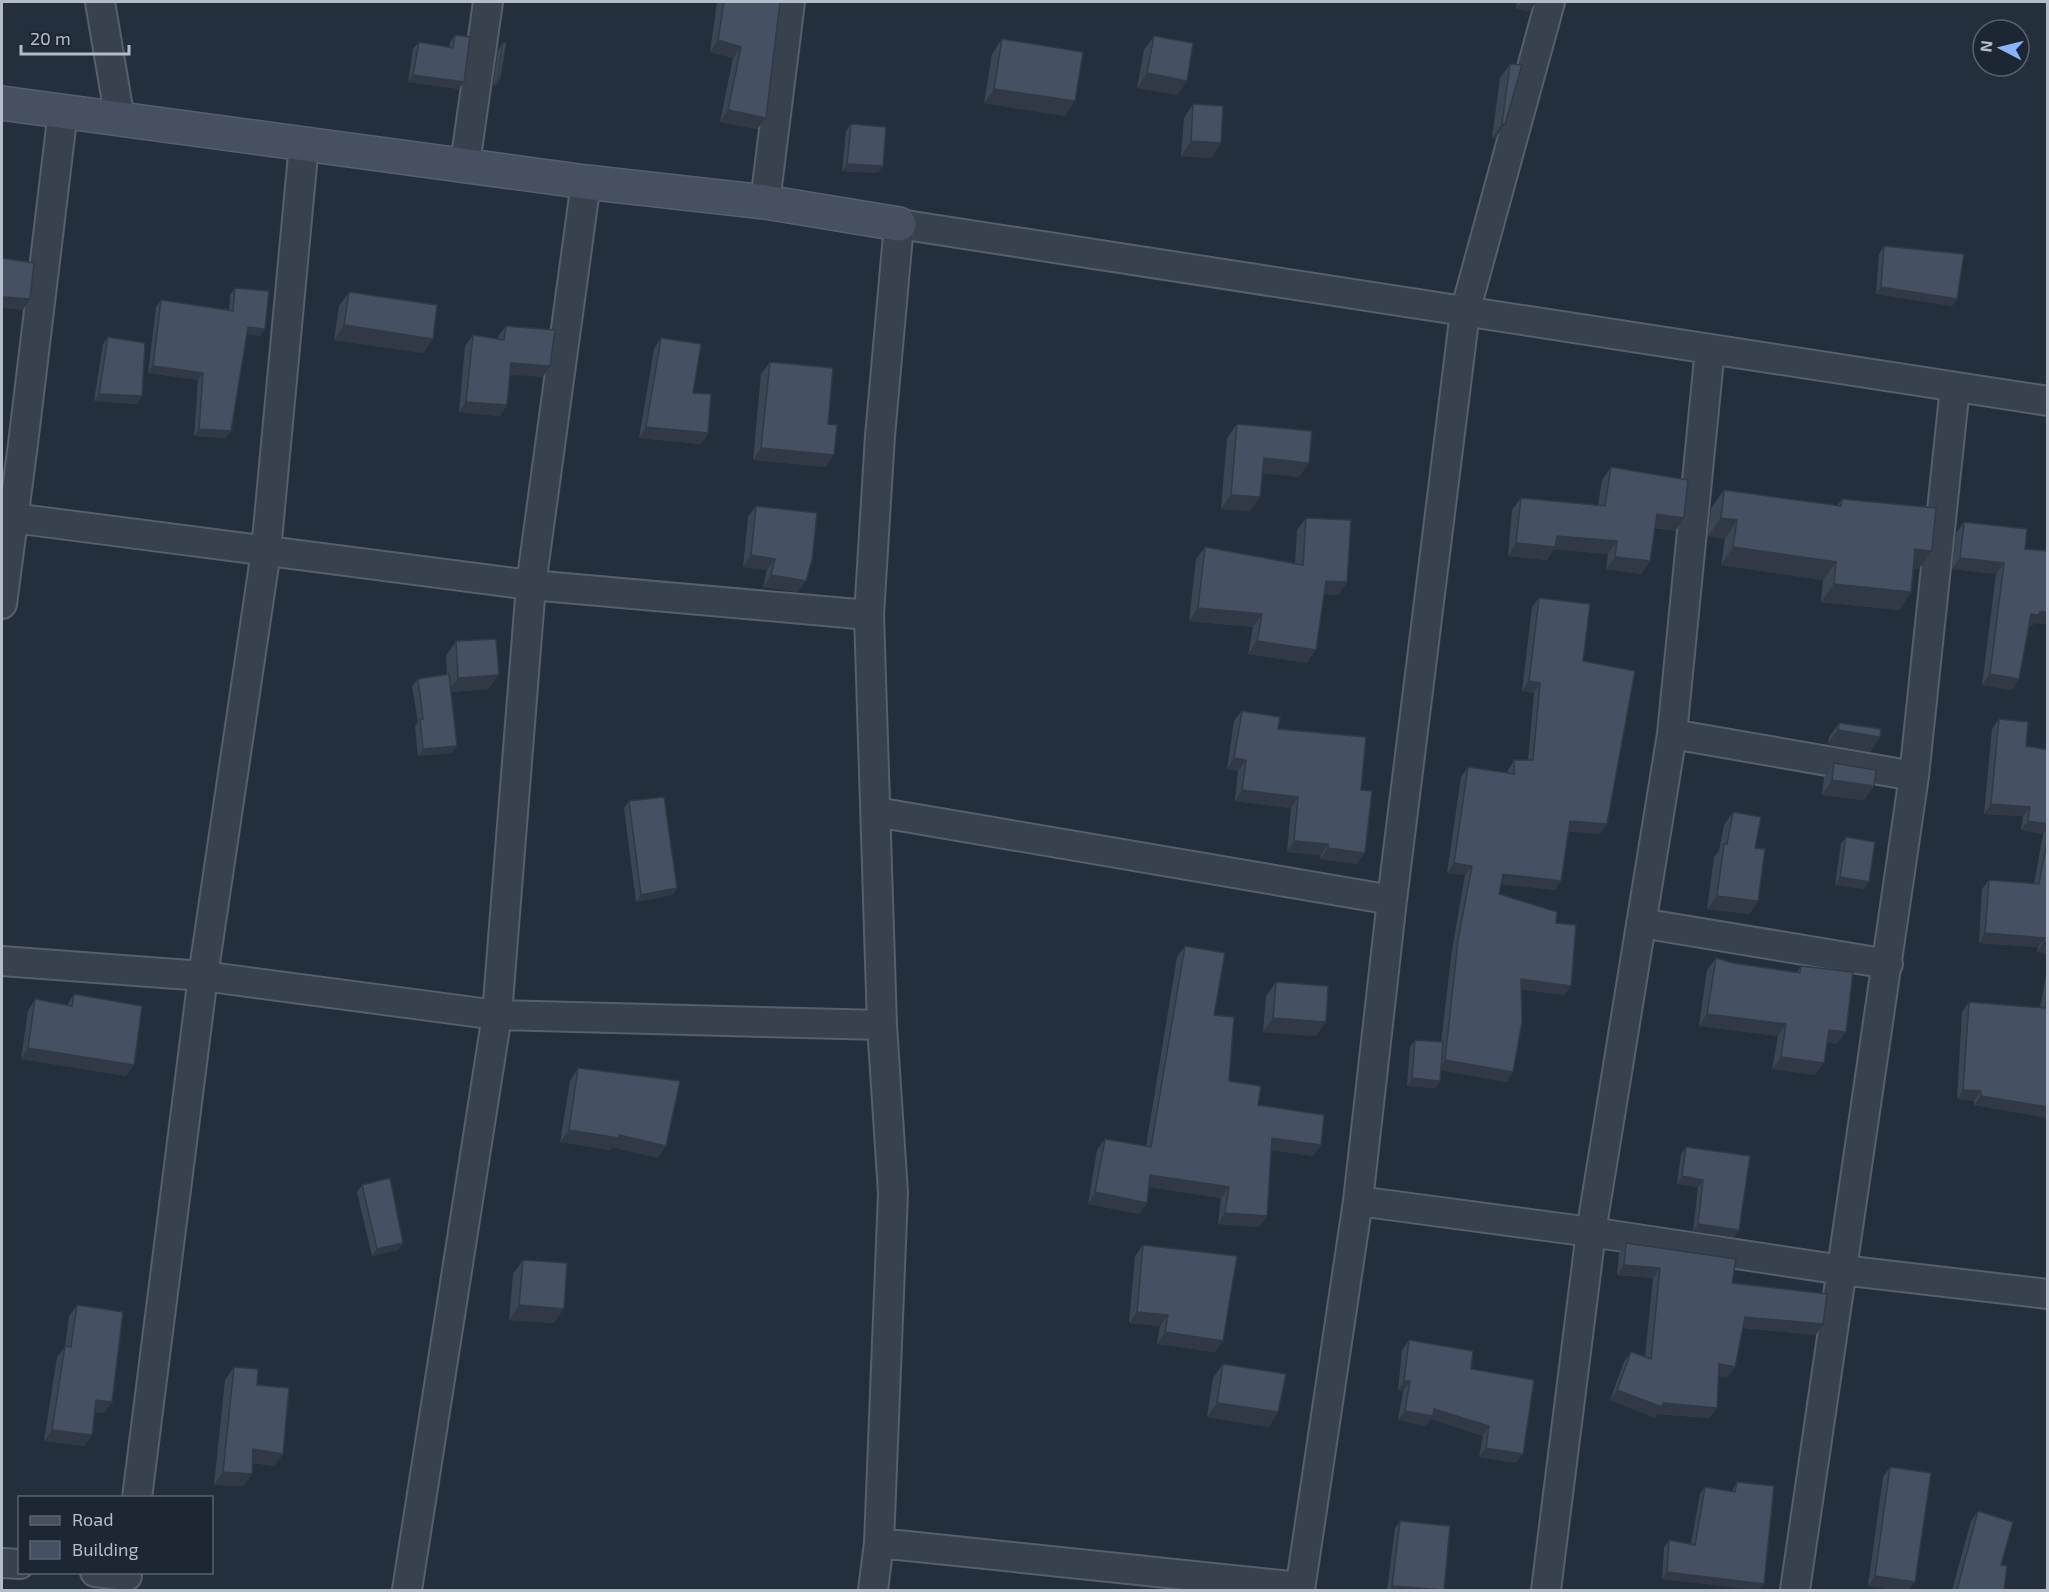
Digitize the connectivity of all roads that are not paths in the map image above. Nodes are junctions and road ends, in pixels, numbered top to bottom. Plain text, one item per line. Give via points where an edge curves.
1 (100, 2) edge
2 (488, 2) edge
3 (790, 2) edge
4 (1550, 2) edge
5 (2, 103) edge
6 (63, 111) junction
7 (120, 120) junction
8 (304, 144) junction
9 (465, 164) junction
10 (586, 182) junction
11 (765, 202) junction
12 (899, 224) junction
13 (1465, 312) junction
14 (1710, 349) junction
15 (1955, 387) junction
16 (2048, 401) edge
17 (13, 518) junction
18 (266, 551) junction
19 (531, 585) junction
20 (2, 604) edge
21 (869, 615) junction
22 (1672, 734) junction
23 (1914, 776) junction
24 (876, 812) junction
25 (1392, 900) junction
26 (1641, 923) junction
27 (2, 961) edge
28 (1888, 964) junction
29 (203, 976) junction
30 (497, 1015) junction
31 (882, 1025) junction
32 (1358, 1201) junction
33 (1591, 1232) junction
34 (1842, 1270) junction
35 (2048, 1294) edge
36 (137, 1496) edge
37 (879, 1543) junction
38 (2, 1563) edge
39 (18, 1564) edge
40 (103, 1574) edge
41 (127, 1580) edge
42 (1300, 1589) edge
43 (407, 1590) edge
44 (873, 1590) edge
45 (1546, 1590) edge
46 (1795, 1590) edge

1 - 7 street
2 - 9 street
3 - 11 street
4 - 13 street
5 - 6 street
6 - 7 street
6 - 17 street
7 - 8 street
8 - 9 street
8 - 18 street
9 - 10 street
10 - 11 street
10 - 19 street
11 - 12 street
12 - 13 street
12 - 21 street
13 - 14 street
13 - 25 street
14 - 15 street
14 - 22 street
15 - 16 street
15 - 23 street
17 - 18 street
17 - 20 street
18 - 19 street
18 - 29 street
19 - 21 street
19 - 30 street
21 - 24 street
22 - 23 street
22 - 26 street
23 - 28 street
24 - 25 street
24 - 31 street
25 - 32 street
26 - 28 street
26 - 33 street
27 - 29 street
28 - 34 street
29 - 30 street
29 - 36 street
30 - 31 street
30 - 43 street
31 - 37 street via 894,1193
32 - 33 street
32 - 42 street
33 - 34 street
33 - 45 street
34 - 35 street
34 - 46 street
37 - 42 street
37 - 44 street
38 - 39 street
40 - 41 street

